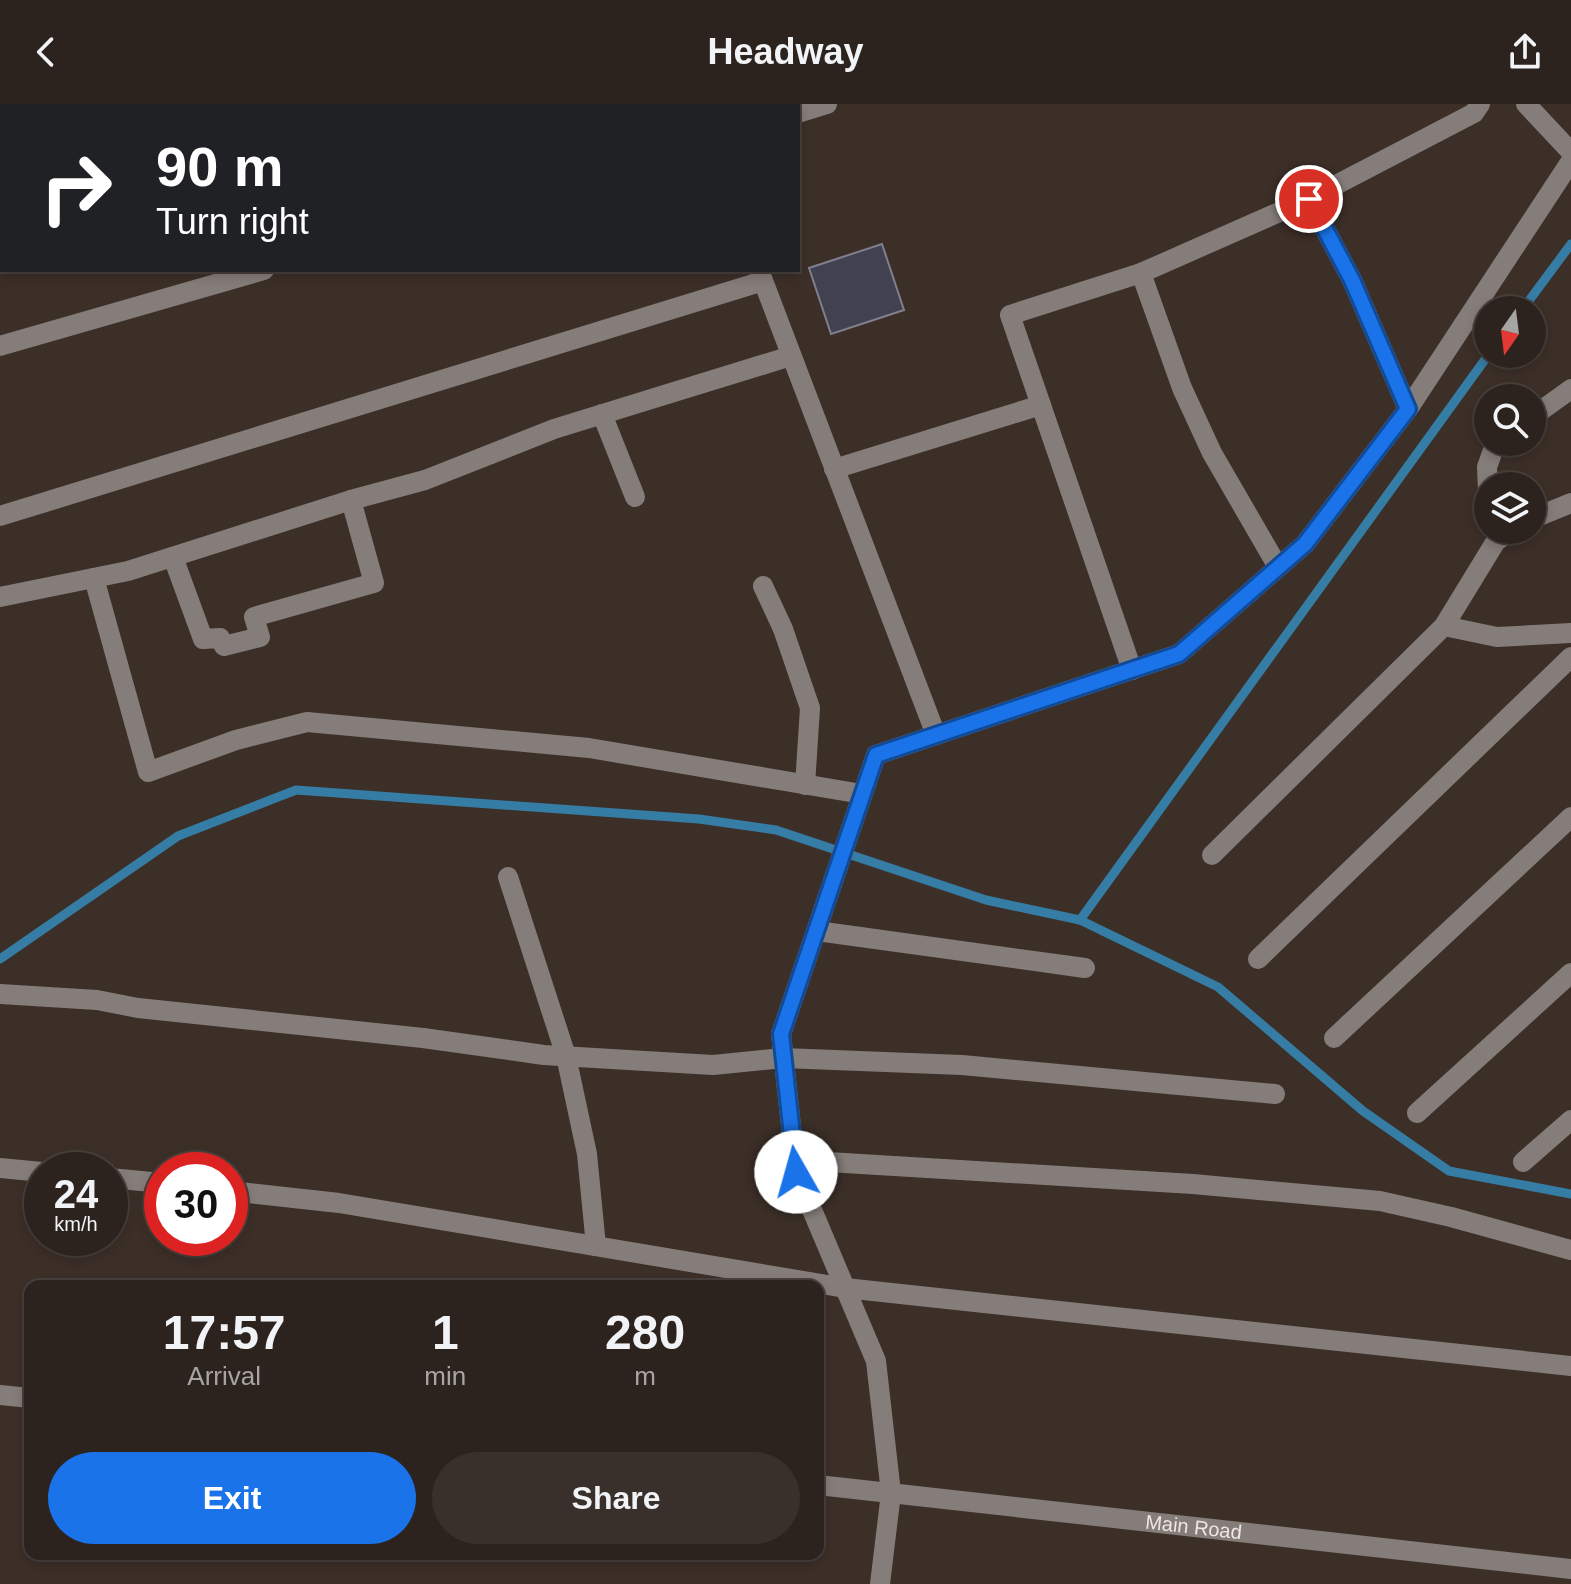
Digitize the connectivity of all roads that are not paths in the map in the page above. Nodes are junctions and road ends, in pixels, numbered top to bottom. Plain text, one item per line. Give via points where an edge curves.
1 (827, 104) edge
2 (1480, 104) edge
3 (1526, 104) edge
4 (800, 112) edge
5 (1571, 152) edge
6 (1571, 161) edge
7 (1309, 199) junction
8 (257, 272) edge
9 (1141, 273) junction
10 (761, 276) edge
11 (0, 346) edge
12 (791, 356) junction
13 (1571, 389) edge
14 (1041, 405) junction
15 (1546, 407) edge
16 (1408, 409) junction
17 (602, 414) junction
18 (834, 469) junction
19 (635, 497) dead end
20 (351, 500) junction
21 (1571, 503) edge
22 (1546, 513) edge
23 (0, 516) edge
24 (1495, 544) edge
25 (173, 557) junction
26 (1278, 567) junction
27 (94, 578) junction
28 (763, 586) dead end
29 (0, 597) edge
30 (1444, 626) junction
31 (1571, 633) edge
32 (1571, 657) edge
33 (1132, 670) junction
34 (936, 735) junction
35 (805, 785) junction
36 (862, 794) junction
37 (1571, 817) edge
38 (1212, 855) dead end
39 (508, 877) dead end
40 (817, 931) junction
41 (1258, 959) dead end
42 (1085, 968) dead end
43 (1571, 973) edge
44 (0, 994) edge
45 (1334, 1038) dead end
46 (566, 1056) junction
47 (783, 1058) junction
48 (1275, 1094) dead end
49 (1417, 1113) dead end
50 (1571, 1120) edge
51 (795, 1160) junction
52 (1523, 1162) dead end
53 (0, 1168) edge
54 (24, 1170) edge
55 (248, 1193) edge
56 (596, 1246) junction
57 (1571, 1250) edge
58 (798, 1280) edge
59 (824, 1284) edge
60 (845, 1288) junction
61 (1571, 1366) edge
62 (0, 1395) edge
63 (24, 1397) edge
64 (824, 1486) edge
65 (891, 1493) junction
66 (1571, 1569) edge
67 (880, 1584) edge

1 - 4 street
2 - 7 street via 1474,113
3 - 5 street
6 - 16 street
7 - 9 street
7 - 16 street via 1352,280
8 - 11 street
9 - 14 street via 1010,315
9 - 26 street via 1182,388 1212,453
10 - 12 street
10 - 23 street
12 - 17 street
12 - 18 street
13 - 15 street
14 - 18 street
14 - 33 street
16 - 26 street via 1305,544
17 - 19 street
17 - 20 street via 425,480
18 - 34 street
20 - 25 street
20 - 25 street via 374,583 254,617 260,637 224,646 220,638 203,639
21 - 22 street
24 - 30 street
25 - 27 street
26 - 33 street via 1179,654
27 - 29 street
27 - 35 street via 148,772 236,740 307,722 589,748
28 - 35 street via 810,708
30 - 31 street via 1497,637
30 - 38 street
32 - 41 street
33 - 34 street
34 - 36 street via 876,755
35 - 36 street
36 - 40 street
37 - 45 street
39 - 46 street
40 - 42 street
40 - 47 street via 781,1034
43 - 49 street
44 - 46 street via 97,1000
46 - 47 street via 713,1065
46 - 56 street via 587,1154
47 - 48 street via 962,1065
47 - 51 street
50 - 52 street
51 - 57 street via 1380,1201
51 - 60 street
53 - 54 street
55 - 56 street
56 - 58 street
59 - 60 street
60 - 61 street
60 - 65 street via 876,1361
62 - 63 street
64 - 65 street, Main Road
65 - 66 street, Main Road
65 - 67 street

